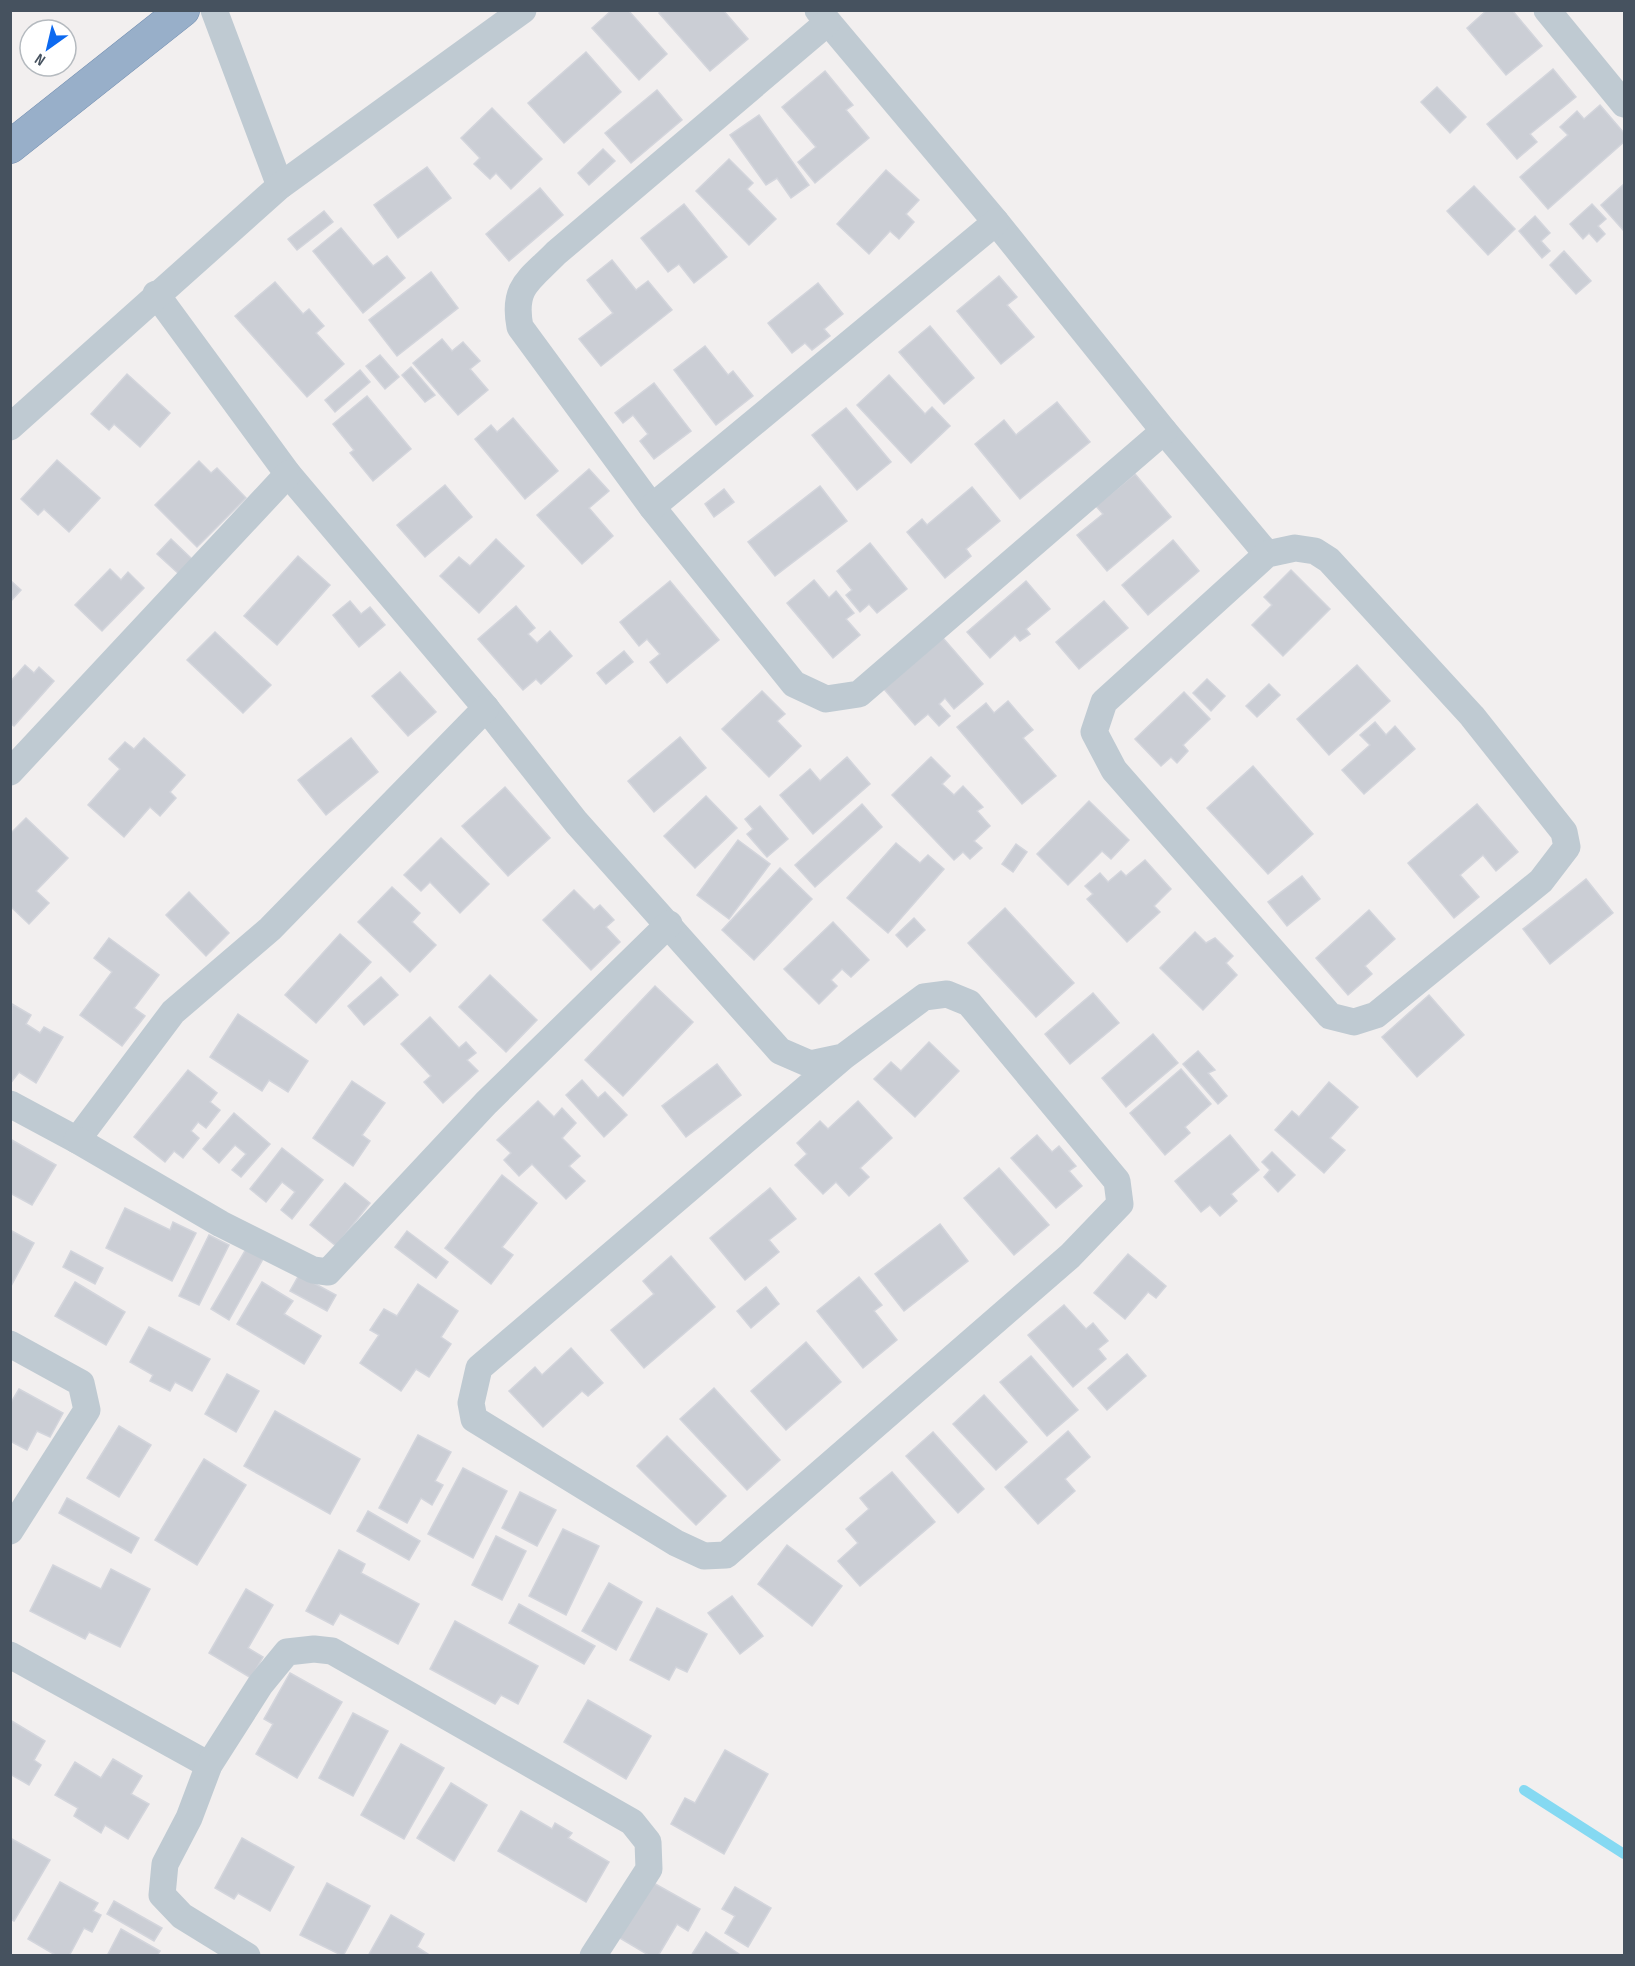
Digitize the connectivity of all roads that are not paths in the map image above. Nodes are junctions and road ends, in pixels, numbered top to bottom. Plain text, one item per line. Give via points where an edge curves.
1 (183, 10) edge
2 (214, 10) edge
3 (523, 10) edge
4 (1547, 10) edge
5 (823, 17) edge
6 (1624, 104) edge
7 (10, 147) edge
8 (280, 186) junction
9 (996, 222) junction
10 (156, 294) junction
11 (10, 427) edge
12 (1164, 431) junction
13 (288, 474) junction
14 (652, 507) junction
15 (1267, 554) junction
16 (486, 708) junction
17 (10, 772) edge
18 (669, 924) junction
19 (843, 1057) junction
20 (10, 1104) edge
21 (77, 1140) junction
22 (10, 1344) edge
23 (10, 1531) edge
24 (10, 1655) edge
25 (209, 1765) junction
26 (247, 1956) edge
27 (593, 1956) edge

1 - 7 highway
2 - 8 street
3 - 8 street
4 - 6 street
5 - 9 street
5 - 14 street via 556,253 521,290 516,307 520,327
8 - 10 street
9 - 12 street
9 - 14 street
10 - 11 street
10 - 13 street
12 - 14 street via 859,694 837,698 826,699 794,684
12 - 15 street
13 - 16 street
13 - 17 street
15 - 15 street via 1104,702 1094,732 1114,770 1330,1016 1354,1022 1376,1015 1486,927 1541,881 1567,847 1564,832 1472,716 1329,560 1315,551 1295,548
16 - 18 street via 576,822
16 - 21 street via 270,929 174,1012
18 - 19 street via 780,1051 810,1064
18 - 21 street via 486,1102 328,1272 313,1270 221,1224
19 - 19 street via 924,997 947,994 969,1003 1117,1181 1120,1204 1070,1256 793,1499 726,1555 704,1556 676,1543 474,1419 471,1403 479,1368
20 - 21 street
22 - 23 street via 81,1383 87,1410
24 - 25 street
25 - 26 street via 189,1818 165,1864 162,1895 182,1916
25 - 27 street via 260,1685 287,1652 332,1651 632,1822 648,1842 649,1869

